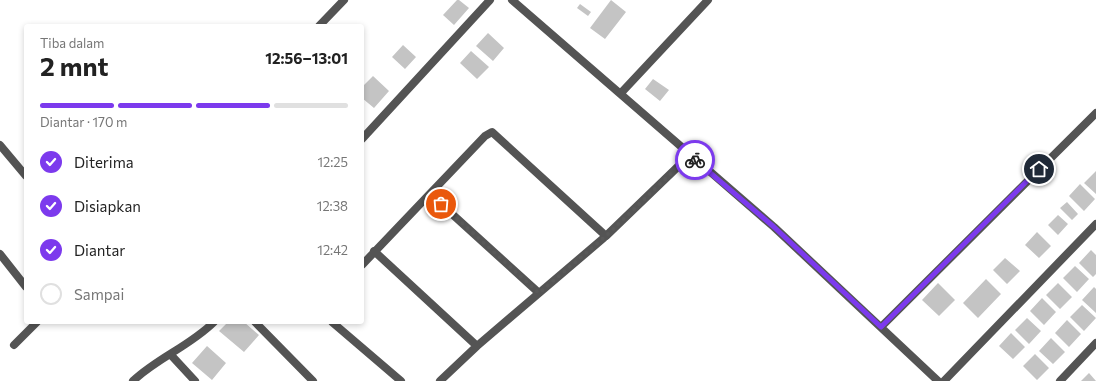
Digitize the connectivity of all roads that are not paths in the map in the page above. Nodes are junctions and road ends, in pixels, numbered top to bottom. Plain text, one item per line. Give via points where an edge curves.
1 (344, 0) edge
2 (490, 0) edge
3 (512, 0) edge
4 (708, 0) edge
5 (321, 24) edge
6 (621, 93) junction
7 (1096, 113) edge
8 (364, 137) edge
9 (0, 145) edge
10 (690, 155) junction
11 (24, 174) edge
12 (430, 194) junction
13 (1096, 224) edge
14 (606, 236) junction
15 (374, 251) junction
16 (0, 254) edge
17 (364, 262) edge
18 (24, 285) edge
19 (539, 293) junction
20 (35, 324) edge
21 (212, 324) edge
22 (257, 324) edge
23 (334, 324) edge
24 (881, 327) junction
25 (1096, 343) edge
26 (14, 345) dead end
27 (477, 346) junction
28 (171, 355) junction
29 (133, 381) edge
30 (195, 381) edge
31 (313, 381) edge
32 (401, 381) edge
33 (440, 381) edge
34 (938, 381) edge
35 (944, 381) edge
36 (1060, 381) edge

1 - 5 street
2 - 8 street
3 - 6 street
4 - 6 street
6 - 10 street
7 - 24 street
9 - 11 street
10 - 14 street
10 - 24 street via 774,227
12 - 14 street via 485,136 492,132
12 - 15 street
12 - 19 street
13 - 35 street
14 - 19 street
15 - 17 street
15 - 27 street
16 - 18 street
19 - 27 street
20 - 26 street
21 - 28 street
22 - 31 street
23 - 32 street
24 - 34 street
25 - 36 street
27 - 33 street
28 - 29 street
28 - 30 street

